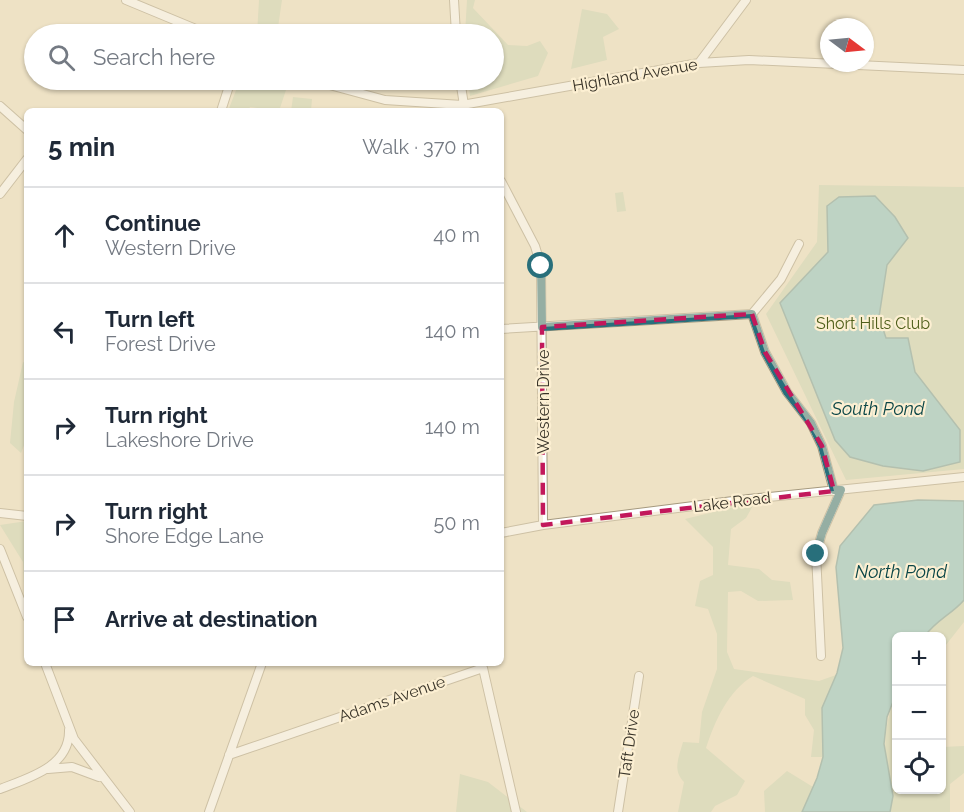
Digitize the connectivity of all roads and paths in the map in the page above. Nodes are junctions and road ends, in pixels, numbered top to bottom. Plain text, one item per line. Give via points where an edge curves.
1 (126, 0) edge
2 (454, 0) edge
3 (746, 0) edge
4 (184, 24) edge
5 (455, 24) edge
6 (699, 63) junction
7 (964, 69) edge
8 (228, 90) edge
9 (350, 90) edge
10 (461, 90) edge
11 (0, 106) edge
12 (222, 108) edge
13 (463, 108) edge
14 (24, 127) edge
15 (24, 163) edge
16 (504, 187) edge
17 (0, 194) edge
18 (799, 244) dead end
19 (752, 314) junction
20 (542, 327) junction
21 (504, 329) edge
22 (964, 477) edge
23 (838, 490) junction
24 (0, 513) edge
25 (24, 516) edge
26 (543, 525) junction
27 (504, 532) edge
28 (0, 549) edge
29 (24, 609) edge
30 (821, 656) dead end
31 (46, 666) edge
32 (261, 666) edge
33 (639, 676) dead end
34 (68, 718) junction
35 (229, 755) junction
36 (45, 770) junction
37 (105, 782) junction
38 (0, 789) edge
39 (126, 810) edge
40 (209, 812) edge
41 (516, 812) edge
42 (618, 812) edge

1 - 4 street
2 - 5 street
3 - 6 street
6 - 7 street, Highland Avenue via 749,60
6 - 13 street, Highland Avenue
8 - 12 street
9 - 13 street, Highland Avenue via 385,99
10 - 13 street
11 - 14 street
15 - 17 street
16 - 20 street, Western Drive via 535,246 541,266
18 - 19 street via 781,279
19 - 20 street
19 - 23 street via 765,352 787,392 811,423
20 - 21 street
20 - 26 street, Western Drive
22 - 23 street, Lake Road
23 - 26 street, Lake Road
23 - 30 street via 816,554
24 - 25 street
26 - 27 street, Lake Road
28 - 29 street
31 - 34 street
32 - 35 street
33 - 42 street, Taft Drive
34 - 36 street via 64,752
34 - 37 street via 74,739
35 - 40 street
35 - 41 street, Adams Avenue via 483,668
36 - 37 street via 72,767
36 - 38 street
37 - 39 street

